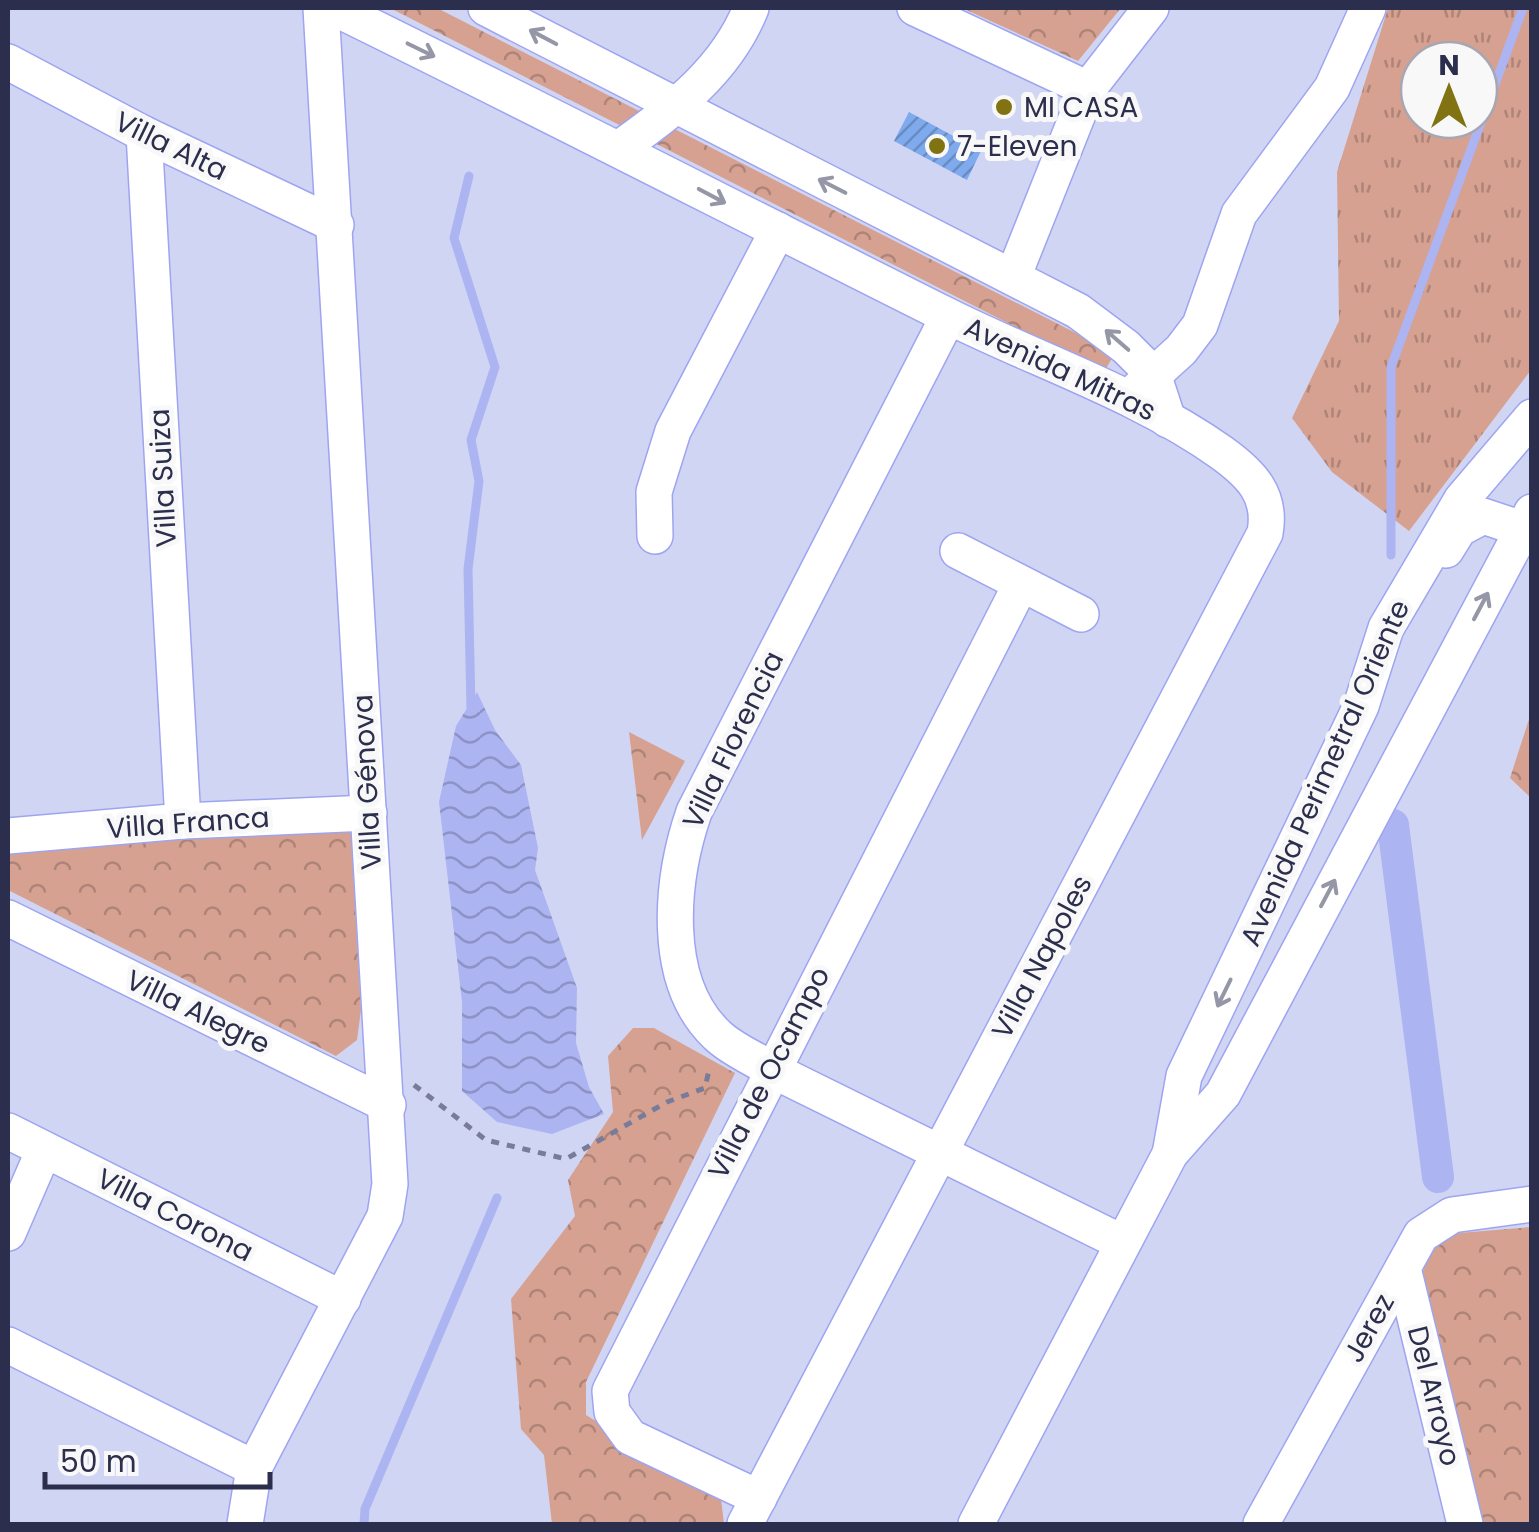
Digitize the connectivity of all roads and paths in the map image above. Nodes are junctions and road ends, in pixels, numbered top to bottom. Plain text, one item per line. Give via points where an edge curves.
1 (321, 8) edge
2 (334, 8) edge
3 (486, 8) edge
4 (751, 8) edge
5 (915, 8) edge
6 (1151, 8) edge
7 (1368, 8) edge
8 (8, 62) edge
9 (1088, 90) junction
10 (677, 107) junction
11 (144, 134) junction
12 (620, 148) junction
13 (336, 225) junction
14 (778, 230) junction
15 (1013, 277) junction
16 (948, 317) junction
17 (1152, 374) junction
18 (1126, 400) junction
19 (1532, 417) edge
20 (1168, 420) junction
21 (1527, 521) edge
22 (654, 536) dead end
23 (958, 551) dead end
24 (1021, 584) junction
25 (1082, 614) dead end
26 (1361, 706) junction
27 (369, 812) junction
28 (183, 821) junction
29 (8, 836) edge
30 (8, 918) edge
31 (718, 1036) junction
32 (770, 1069) junction
33 (387, 1096) junction
34 (8, 1131) edge
35 (44, 1150) junction
36 (939, 1153) junction
37 (1170, 1154) junction
38 (1532, 1204) edge
39 (8, 1233) edge
40 (1123, 1243) junction
41 (1403, 1268) junction
42 (342, 1299) junction
43 (8, 1345) edge
44 (254, 1468) junction
45 (752, 1511) edge
46 (246, 1524) edge
47 (976, 1524) edge
48 (1261, 1524) edge
49 (1465, 1524) edge

1 - 13 street, Villa Génova
2 -> 12 street, Avenida Mitras
10 -> 3 street, Avenida Mitras
4 - 10 street via 739,38
5 - 9 street
6 - 9 street
7 - 17 street via 1332,88 1238,214 1200,325
8 - 11 street, Villa Alta
9 - 15 street
10 - 12 street
15 -> 10 street, Avenida Mitras
11 - 13 street, Villa Alta
11 - 28 street, Villa Suiza
12 -> 14 street, Avenida Mitras
13 - 27 street, Villa Génova
14 - 16 street, Avenida Mitras
14 - 22 street via 673,431 654,492
17 -> 15 street, Avenida Mitras via 1102,327
16 - 18 street, Avenida Mitras
16 - 31 street, Villa Florencia via 684,840 678,955 695,1007
17 - 18 street
17 - 20 street, Avenida Mitras
18 - 20 street, Avenida Mitras
19 - 26 street, Avenida Perimetral Oriente via 1462,499 1420,568 1386,628
20 - 36 street, Villa Napoles via 1256,483 1268,514 1265,533
21 - 26 street via 1483,516 1459,529
37 -> 21 street, Avenida Perimetral Oriente via 1223,1094
23 - 24 street
24 - 25 street
24 - 32 street, Villa de Ocampo
26 -> 37 street, Avenida Perimetral Oriente via 1184,1076
27 - 28 street, Villa Franca
27 - 33 street, Villa Génova
28 - 29 street, Villa Franca
30 - 33 street, Villa Alegre
31 - 32 street, Villa Florencia
31 - 33 path via 705,1088 566,1159 486,1140 419,1084
32 - 36 street, Villa Florencia
32 - 45 street, Villa de Ocampo via 610,1391 612,1412 630,1437
33 - 42 street, Villa Génova via 385,1216
34 - 35 street, Villa Corona
35 - 39 street
35 - 42 street, Villa Corona
36 - 40 street, Villa Florencia
36 - 45 street, Villa Napoles
37 - 40 street, Avenida Perimetral Oriente
38 - 41 street, Jerez via 1471,1210 1436,1222 1409,1251
40 - 47 street, Avenida Perimetral Oriente
41 - 48 street, Jerez
41 - 49 street, Del Arroyo
42 - 44 street, Villa Génova
43 - 44 street
44 - 46 street, Villa Génova

